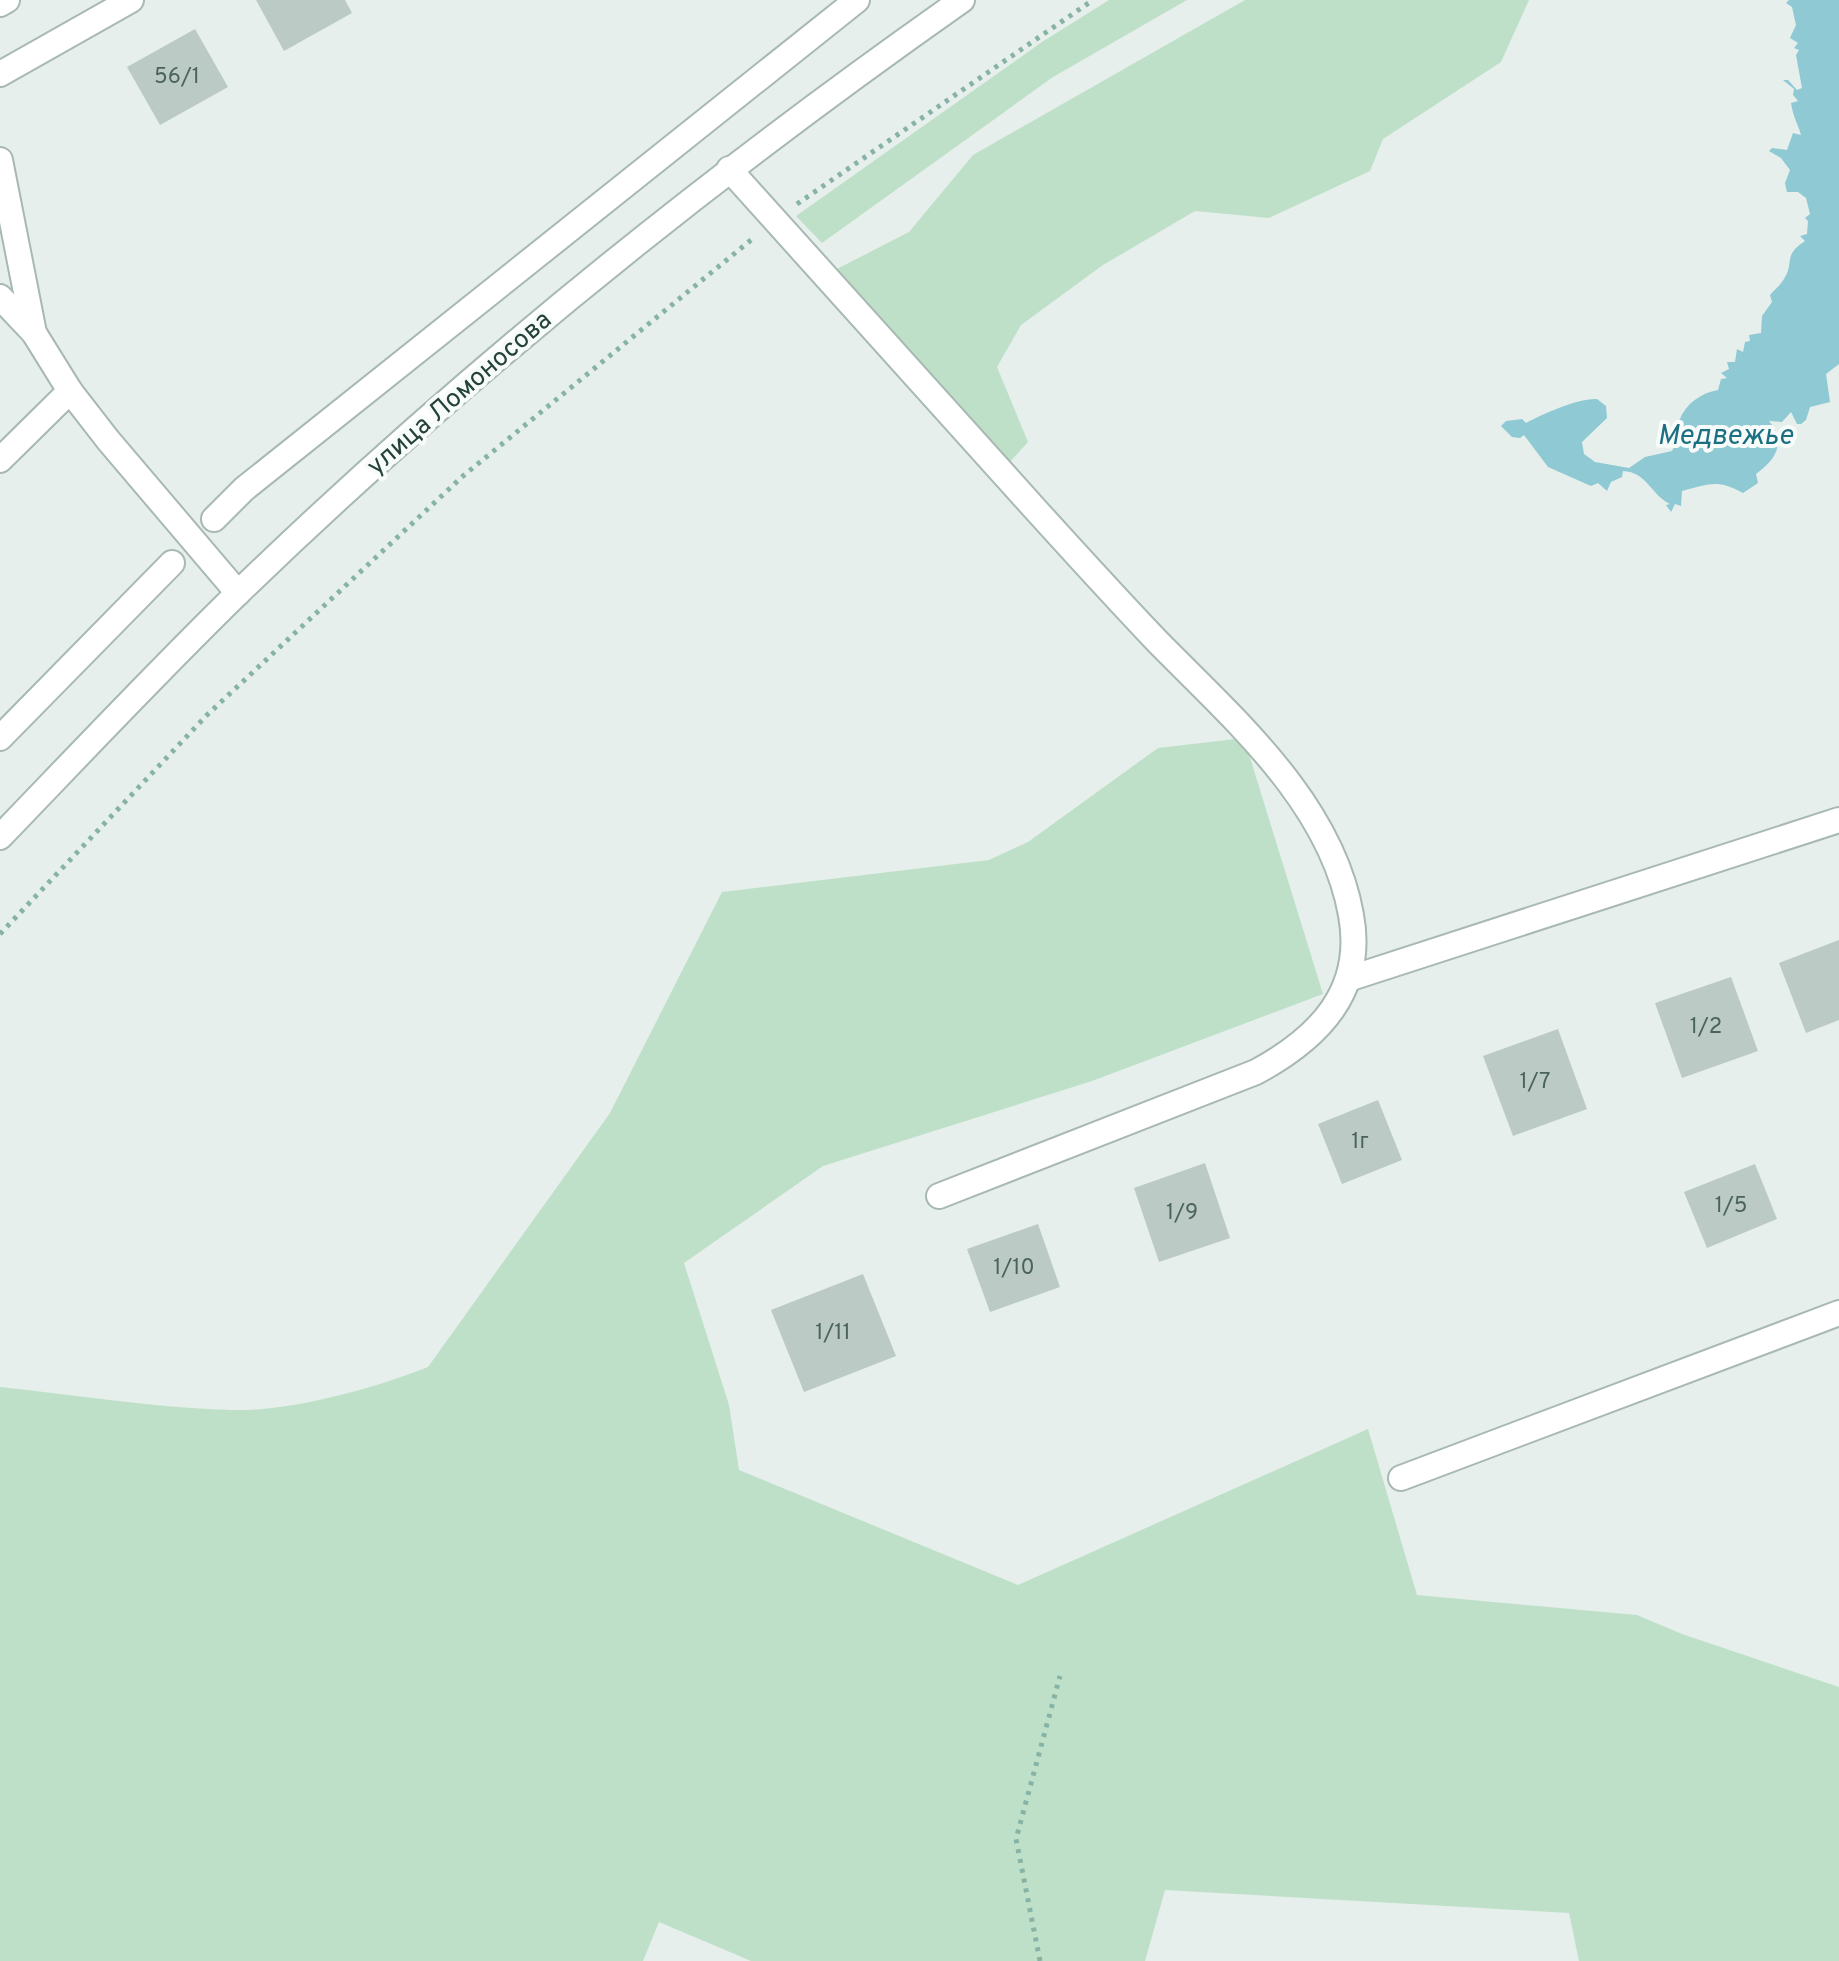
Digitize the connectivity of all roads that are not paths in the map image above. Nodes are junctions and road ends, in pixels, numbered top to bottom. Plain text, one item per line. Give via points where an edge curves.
1 (7, 0) edge
2 (131, 0) edge
3 (857, 0) edge
4 (962, 0) edge
5 (0, 4) edge
6 (0, 74) edge
7 (0, 160) edge
8 (729, 169) junction
9 (0, 297) edge
10 (34, 333) junction
11 (70, 391) junction
12 (0, 460) edge
13 (214, 519) dead end
14 (172, 563) dead end
15 (238, 593) junction
16 (0, 738) edge
17 (1839, 820) edge
18 (0, 837) edge
19 (1351, 978) junction
20 (939, 1196) dead end
21 (1839, 1313) edge
22 (1401, 1478) dead end

1 - 5 street
2 - 6 street
3 - 13 street via 244,489
4 - 8 street, улица Ломоносова
7 - 10 street
8 - 15 street, улица Ломоносова via 477,376
8 - 19 street via 1295,791 1344,888 1353,939
9 - 10 street
10 - 11 street
11 - 12 street
11 - 15 street
14 - 16 street
15 - 18 street, улица Ломоносова
17 - 19 street
19 - 20 street via 1315,1031 1285,1057
21 - 22 street

